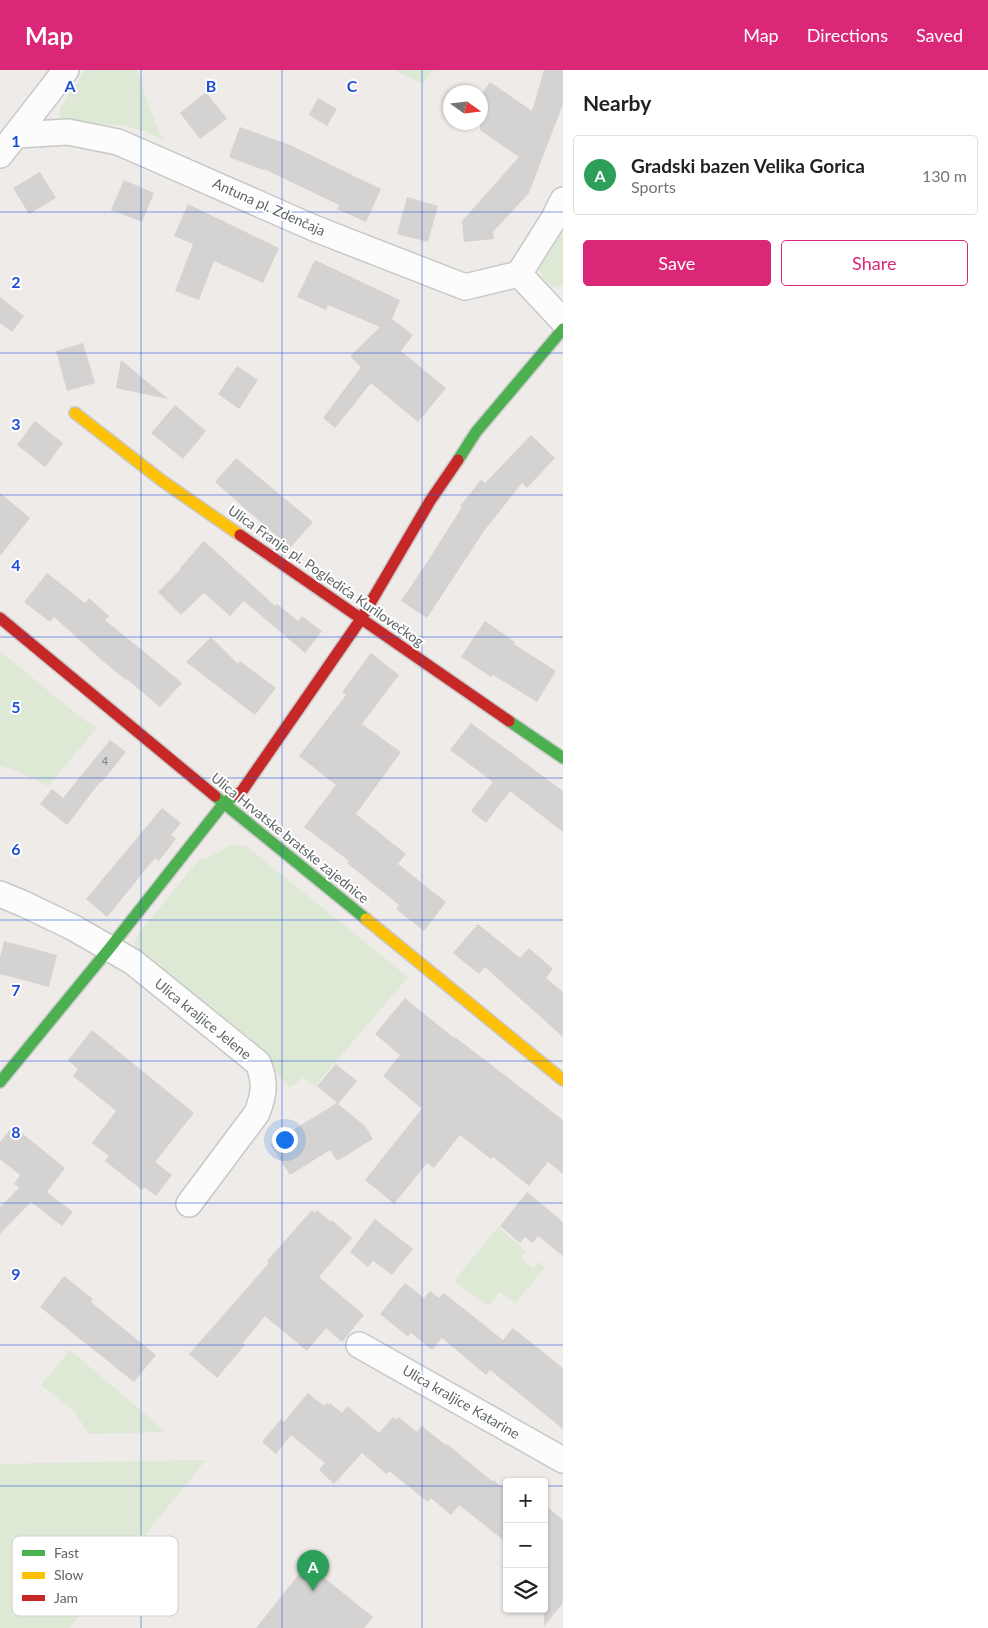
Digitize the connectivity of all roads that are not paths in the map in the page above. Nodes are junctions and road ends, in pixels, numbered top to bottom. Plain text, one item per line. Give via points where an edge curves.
1 (66, 70) edge
2 (17, 134) junction
3 (0, 155) edge
4 (563, 200) edge
5 (519, 274) junction
6 (563, 321) edge
7 (563, 329) edge
8 (75, 413) dead end
9 (0, 618) edge
10 (361, 618) junction
11 (563, 758) edge
12 (224, 803) junction
13 (0, 894) edge
14 (109, 949) junction
15 (563, 1080) edge
16 (0, 1082) edge
17 (189, 1204) dead end
18 (360, 1344) dead end
19 (563, 1460) edge

1 - 2 street
2 - 3 street
2 - 5 street, Antuna pl. Zdenčaja via 68,132 118,142 316,229 466,287
4 - 5 street
5 - 6 street
7 - 10 street via 476,432 430,501
8 - 10 street, Ulica Franje pl. Pogledića Kurilovečkog via 161,480
9 - 12 street, Ulica Hrvatske bratske zajednice
10 - 11 street, Ulica Franje pl. Pogledića Kurilovečkog
10 - 12 street via 242,791
12 - 14 street
12 - 15 street, Ulica Hrvatske bratske zajednice
13 - 14 street, Ulica kraljice Jelene via 74,928
14 - 16 street
14 - 17 street, Ulica kraljice Jelene via 133,962 258,1064 263,1075 264,1086 257,1113
18 - 19 street, Ulica kraljice Katarine

